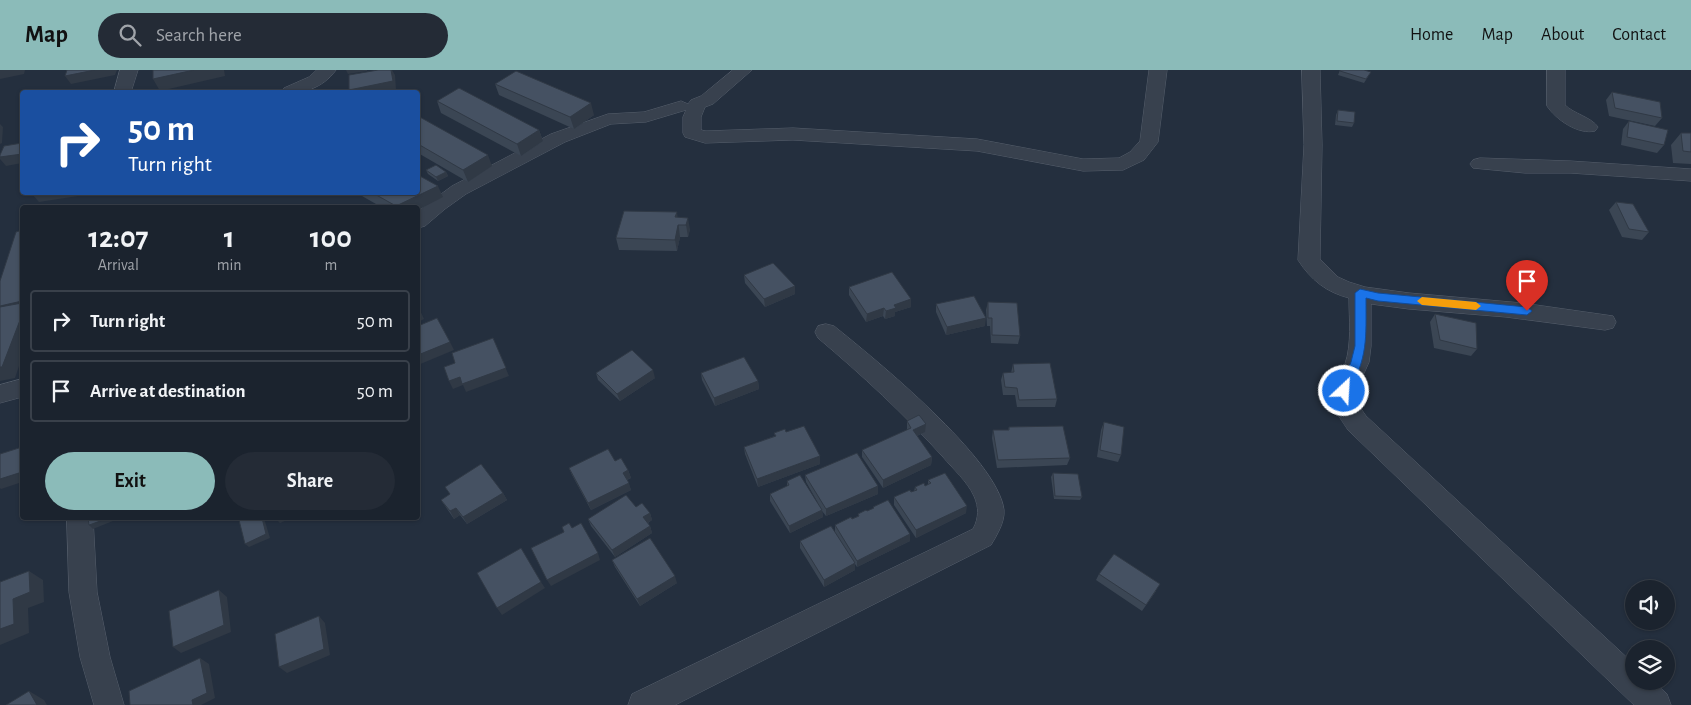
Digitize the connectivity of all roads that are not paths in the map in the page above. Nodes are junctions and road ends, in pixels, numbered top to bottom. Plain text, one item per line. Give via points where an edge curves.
1 (129, 70) edge
2 (327, 70) edge
3 (743, 70) edge
4 (1158, 70) edge
5 (1311, 70) edge
6 (1556, 70) edge
7 (124, 90) edge
8 (295, 90) edge
9 (681, 106) dead end
10 (1589, 127) dead end
11 (1480, 164) dead end
12 (1691, 175) edge
13 (420, 219) edge
14 (1360, 293) junction
15 (1605, 322) dead end
16 (826, 332) dead end
17 (20, 389) edge
18 (0, 394) edge
19 (80, 520) edge
20 (109, 705) edge
21 (643, 705) edge
22 (1656, 705) edge

1 - 7 street
2 - 8 street via 315,81
3 - 4 street via 708,100 698,104 692,117 692,133 705,137 793,134 976,145 1083,165 1106,166 1122,164 1137,156 1149,142
5 - 14 street via 1309,260 1328,281
6 - 10 street via 1556,106 1566,116
9 - 13 street via 646,118 608,119 558,138 459,190
11 - 12 street via 1570,166
14 - 15 street
14 - 22 street via 1360,346 1357,362 1344,391 1344,404 1357,423
16 - 21 street via 919,413 976,477 988,499 989,525 982,537
17 - 18 street
19 - 20 street via 84,592 95,657

